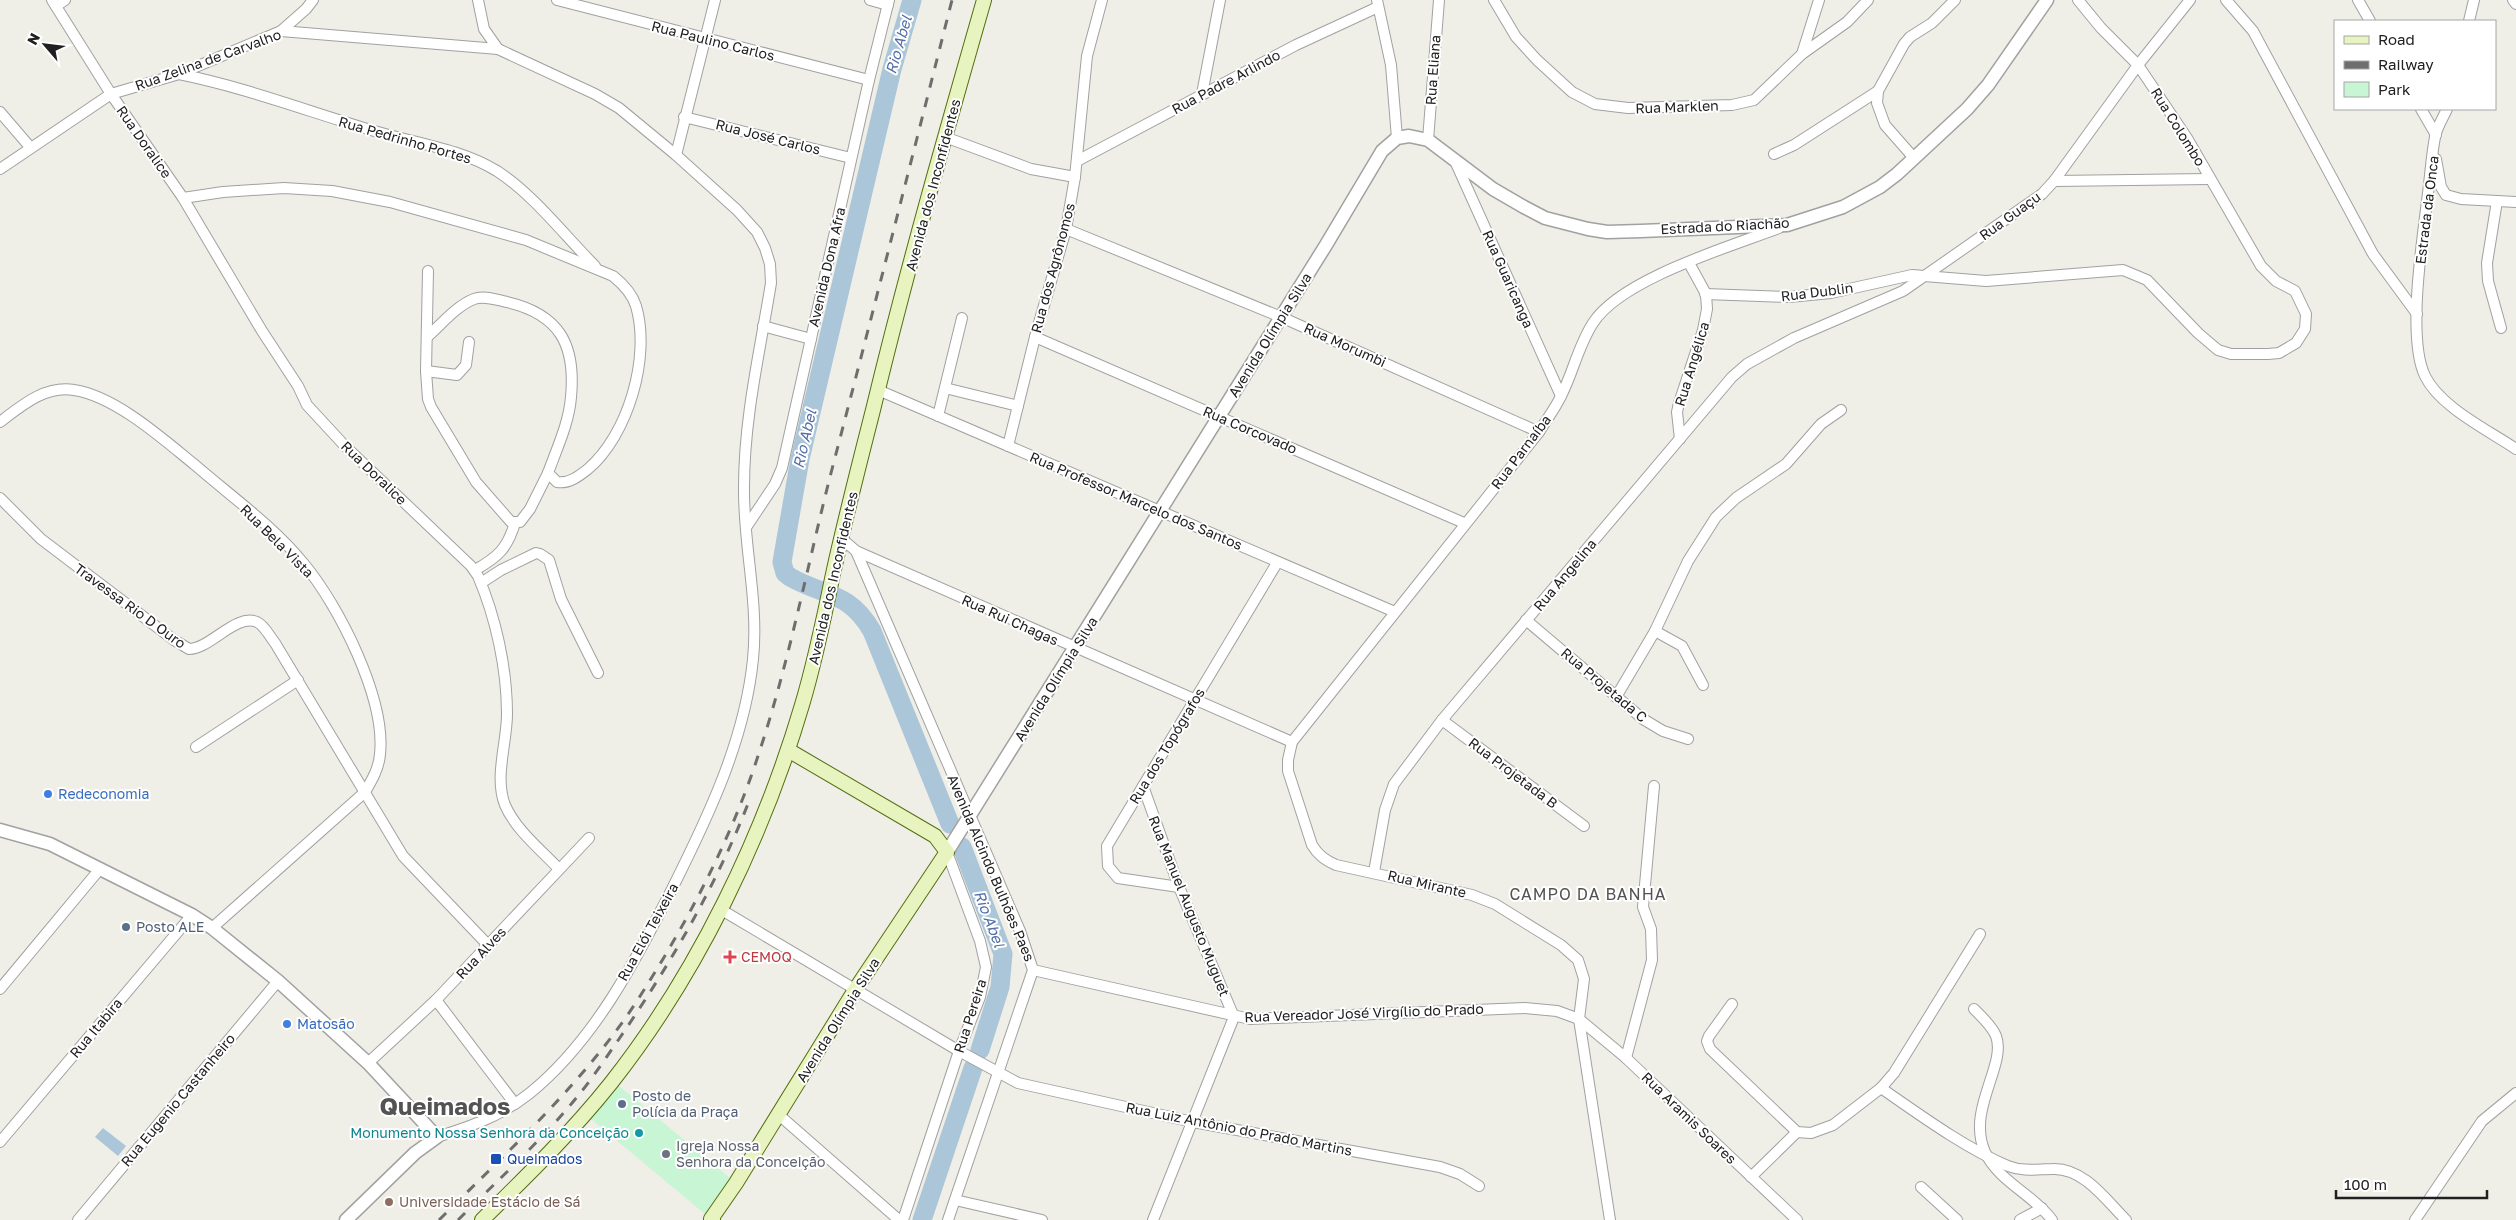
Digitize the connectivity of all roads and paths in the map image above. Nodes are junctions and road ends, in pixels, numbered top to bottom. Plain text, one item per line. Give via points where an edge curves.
1 (65, 0) edge
2 (313, 0) edge
3 (478, 0) edge
4 (557, 0) edge
5 (715, 0) edge
6 (870, 0) edge
7 (984, 0) edge
8 (1102, 0) edge
9 (1220, 0) edge
10 (1439, 0) edge
11 (1494, 0) edge
12 (1819, 0) edge
13 (1868, 0) edge
14 (1955, 0) edge
15 (2047, 0) edge
16 (2078, 0) edge
17 (2190, 0) edge
18 (2226, 0) edge
19 (2358, 0) edge
20 (2474, 0) edge
21 (2513, 0) edge
22 (889, 2) edge
23 (54, 3) edge
24 (1377, 4) edge
25 (2516, 4) edge
26 (2369, 20) edge
27 (2469, 20) edge
28 (281, 31) junction
29 (704, 39) junction
30 (498, 49) junction
31 (1802, 54) junction
32 (2138, 65) junction
33 (179, 74) junction
34 (869, 80) junction
35 (1878, 91) junction
36 (111, 94) junction
37 (1202, 94) junction
38 (2421, 110) edge
39 (2447, 110) edge
40 (0, 112) edge
41 (684, 117) junction
42 (2436, 135) junction
43 (945, 137) junction
44 (1397, 138) junction
45 (1428, 140) junction
46 (30, 147) junction
47 (2434, 149) junction
48 (1774, 154) dead end
49 (676, 155) junction
50 (851, 158) junction
51 (1914, 158) junction
52 (1077, 161) junction
53 (1455, 161) junction
54 (0, 169) edge
55 (1075, 177) junction
56 (2209, 179) junction
57 (2054, 181) junction
58 (183, 198) junction
59 (2498, 201) junction
60 (2516, 202) edge
61 (1787, 224) junction
62 (1066, 229) junction
63 (1689, 263) junction
64 (595, 267) junction
65 (428, 271) dead end
66 (1927, 275) junction
67 (1705, 294) junction
68 (2417, 314) junction
69 (1281, 317) junction
70 (962, 318) dead end
71 (763, 326) junction
72 (1819, 327) joint
73 (2501, 328) dead end
74 (426, 337) junction
75 (1035, 337) junction
76 (811, 339) junction
77 (469, 342) dead end
78 (426, 371) junction
79 (945, 388) junction
80 (878, 390) junction
81 (1561, 396) junction
82 (1018, 406) junction
83 (1841, 410) dead end
84 (938, 416) junction
85 (1219, 417) junction
86 (0, 422) edge
87 (1539, 432) junction
88 (1680, 439) junction
89 (1008, 446) junction
90 (2516, 449) edge
91 (548, 473) junction
92 (0, 498) edge
93 (1160, 511) junction
94 (516, 523) junction
95 (1464, 523) junction
96 (747, 526) junction
97 (842, 538) junction
98 (856, 551) junction
99 (1277, 563) junction
100 (475, 570) junction
101 (482, 583) junction
102 (1395, 612) junction
103 (1526, 620) junction
104 (1655, 631) junction
105 (1075, 648) junction
106 (598, 673) dead end
107 (298, 680) junction
108 (1703, 685) dead end
109 (1616, 698) junction
110 (1196, 700) junction
111 (1442, 720) junction
112 (1688, 739) dead end
113 (1292, 742) junction
114 (196, 747) dead end
115 (788, 750) junction
116 (1143, 786) junction
117 (1654, 786) dead end
118 (365, 792) junction
119 (967, 822) junction
120 (1584, 826) dead end
121 (0, 830) edge
122 (590, 838) dead end
123 (949, 848) junction
124 (559, 869) junction
125 (100, 870) junction
126 (1374, 872) junction
127 (1179, 887) junction
128 (720, 909) junction
129 (192, 915) junction
130 (212, 928) junction
131 (1980, 934) dead end
132 (488, 945) junction
133 (1033, 970) junction
134 (278, 981) junction
135 (0, 989) edge
136 (855, 990) junction
137 (436, 1000) junction
138 (1732, 1004) dead end
139 (1974, 1009) dead end
140 (1234, 1017) junction
141 (1579, 1019) junction
142 (962, 1053) junction
143 (1626, 1058) junction
144 (368, 1063) junction
145 (998, 1073) junction
146 (1881, 1088) junction
147 (2516, 1093) edge
148 (516, 1104) junction
149 (779, 1115) junction
150 (1193, 1122) junction
151 (1798, 1132) junction
152 (437, 1137) junction
153 (0, 1142) edge
154 (1985, 1154) junction
155 (1751, 1177) junction
156 (1479, 1186) dead end
157 (1921, 1187) dead end
158 (955, 1200) junction
159 (2042, 1208) junction
160 (712, 1219) edge
161 (78, 1220) edge
162 (346, 1220) edge
163 (482, 1220) edge
164 (899, 1220) edge
165 (903, 1220) edge
166 (948, 1220) edge
167 (1042, 1220) edge
168 (1153, 1220) edge
169 (1610, 1220) edge
170 (1797, 1220) edge
171 (1957, 1220) edge
172 (2020, 1220) edge
173 (2052, 1220) edge
174 (2126, 1220) edge
175 (2415, 1220) edge

1 - 23 street
2 - 28 street
3 - 30 street via 484,30
4 - 29 street, Rua Paulino Carlos
5 - 29 street
6 - 22 street
7 - 43 main road, Avenida dos Inconfidentes
8 - 52 street, Rua dos Agrônomos via 1086,64
9 - 37 street
10 - 45 street, Rua Eliana
11 - 31 street, Rua Marklen via 1516,37 1558,80 1584,100 1610,107 1749,102 1760,97
12 - 31 street
13 - 31 street, Rua Marklen via 1847,22
14 - 35 street via 1904,44
15 - 51 street, Estrada do Riachão via 1988,85
16 - 32 street, Rua Colombo
17 - 32 street, Rua Guaçu
18 - 68 street via 2253,31 2373,254
19 - 26 street
20 - 27 street
21 - 25 street
22 - 34 street, Avenida Dona Afra
23 - 36 street, Rua Doralice
24 - 37 street, Rua Padre Arlindo
24 - 44 street via 1391,65
28 - 30 street, Rua Zelina de Carvalho
28 - 33 street, Rua Zelina de Carvalho
29 - 34 street, Rua Paulino Carlos
29 - 41 street
30 - 49 street, Rua Elói Teixeira via 619,108
32 - 56 street, Rua Colombo via 2187,138
32 - 57 street, Rua Guaçu
33 - 36 street, Rua Zelina de Carvalho
33 - 64 street, Rua Pedrinho Portes via 441,148 483,164 524,194
34 - 50 street, Avenida Dona Afra
35 - 48 street via 1794,145
35 - 51 street via 1882,120
36 - 46 street, Rua Zelina de Carvalho
36 - 58 street, Rua Doralice
37 - 52 street, Rua Padre Arlindo
38 - 42 street
39 - 42 street, Estrada da Onca
40 - 46 street
41 - 49 street
41 - 50 street, Rua José Carlos
42 - 47 street, Estrada da Onca
43 - 55 street via 1031,170
43 - 80 main road, Avenida dos Inconfidentes
44 - 45 street via 1416,136
44 - 69 street, Avenida Olímpia Silva via 1382,150
45 - 53 street, Estrada do Riachão
46 - 54 street, Rua Zelina de Carvalho
47 - 59 street via 2441,187 2446,195
47 - 68 street, Estrada da Onca
49 - 71 street, Rua Elói Teixeira via 757,232 768,256 771,274
50 - 76 street, Avenida Dona Afra
51 - 61 street, Estrada do Riachão via 1863,197 1843,207
52 - 55 street, Rua dos Agrônomos
53 - 61 street, Estrada do Riachão via 1524,208 1545,218 1588,229 1607,232
53 - 81 street, Rua Guaricanga
55 - 62 street, Rua dos Agrônomos
56 - 57 street
56 - 66 street, Rua Colombo via 2261,266 2276,281 2295,291 2306,314 2304,329 2296,343 2279,352 2231,354 2218,350 2146,280 2127,270 1986,282
57 - 66 street, Rua Guaçu via 2030,203
58 - 64 street via 284,188 332,191 390,202 526,240
58 - 100 street, Rua Doralice via 307,405 344,445
59 - 60 street
59 - 73 street via 2487,263 2488,281
61 - 63 street, Rua Parnaíba
62 - 69 street, Rua Morumbi
62 - 75 street, Rua dos Agrônomos
63 - 67 street, Rua Angélica
63 - 81 street, Rua Parnaíba via 1628,290 1603,310 1586,335
64 - 91 street via 624,285 633,300 638,318 639,364 620,429 606,452 567,482 557,482
65 - 74 street
66 - 67 street, Rua Dublin via 1789,298
66 - 72 street, Rua Guaçu via 1903,291
67 - 88 street, Rua Angélica via 1708,302 1706,318 1677,412
68 - 90 street, Estrada da Onca via 2419,352 2425,376 2437,393 2455,409
69 - 85 street, Avenida Olímpia Silva
69 - 87 street, Rua Morumbi
70 - 79 street
71 - 76 street
71 - 96 street, Rua Elói Teixeira via 745,449
72 - 88 street, Rua Angelina via 1738,370
74 - 78 street
74 - 91 street via 460,308 481,297 534,309 556,328 570,356 572,396
75 - 82 street, Rua dos Agrônomos
75 - 85 street, Rua Corcovado
76 - 96 street, Avenida Dona Afra via 782,468
77 - 78 street via 466,364 458,375
78 - 94 street via 428,400 433,412 476,482 507,519
79 - 82 street
79 - 84 street
80 - 84 street, Rua Professor Marcelo dos Santos
80 - 97 main road, Avenida dos Inconfidentes
81 - 87 street, Rua Parnaíba
82 - 89 street, Rua dos Agrônomos
83 - 104 street via 1821,424 1786,464 1736,498 1716,517 1688,561
84 - 89 street, Rua Professor Marcelo dos Santos
85 - 93 street, Avenida Olímpia Silva
85 - 95 street, Rua Corcovado
86 - 118 street, Rua Bela Vista via 28,401 50,392 73,389 104,400 167,442 258,518 297,556 330,600 365,675 379,724 380,754 378,768
87 - 95 street, Rua Parnaíba
88 - 103 street, Rua Angelina
89 - 93 street, Rua Professor Marcelo dos Santos
91 - 94 street via 527,515
92 - 107 street, Travessa Rio D Ouro via 50,547 183,646 194,649 237,625 256,622 276,643
93 - 99 street, Rua Professor Marcelo dos Santos
93 - 105 street, Avenida Olímpia Silva
94 - 100 street via 509,544
95 - 102 street, Rua Parnaíba
96 - 148 street, Rua Elói Teixeira via 754,657 737,738 715,796 656,920 604,1008 560,1065
97 - 98 street, Rua Rui Chagas
97 - 115 main road, Avenida dos Inconfidentes via 814,666
98 - 105 street, Rua Rui Chagas
98 - 119 street, Avenida Alcindo Bulhões Paes
99 - 102 street, Rua Professor Marcelo dos Santos
99 - 110 street, Rua dos Topógrafos
100 - 101 street, Rua Doralice
101 - 106 street via 528,557 536,554 545,556 561,599
101 - 124 street, Rua Doralice via 506,689 502,794 510,814
102 - 113 street, Rua Parnaíba
103 - 109 street, Rua Projetada C
103 - 111 street, Rua Angelina
104 - 108 street via 1682,646
104 - 109 street
105 - 110 street, Rua Rui Chagas
105 - 119 street, Avenida Olímpia Silva
107 - 114 street
107 - 118 street, Travessa Rio D Ouro
109 - 112 street, Rua Projetada C via 1654,726
110 - 113 street, Rua Rui Chagas
110 - 116 street, Rua dos Topógrafos
111 - 120 street, Rua Projetada B
111 - 126 street, Rua Angelina via 1390,791
113 - 126 street, Rua Mirante via 1288,771 1318,855 1336,865
115 - 123 main road, Rua Pereira via 935,836
115 - 128 main road, Avenida dos Inconfidentes
116 - 127 street, Rua Manuel Augusto Muguet
116 - 127 street, Rua dos Topógrafos via 1107,846 1108,866 1118,878 1128,881
117 - 143 street via 1643,907 1651,929 1652,960
118 - 130 street, Rua Bela Vista
118 - 132 street, Travessa Rio D Ouro via 411,866
119 - 123 street, Avenida Olímpia Silva
119 - 133 street, Avenida Alcindo Bulhões Paes via 1020,931
121 - 125 street via 50,844
122 - 124 street, Rua Alves
123 - 136 main road, Avenida Olímpia Silva
123 - 142 street, Rua Pereira via 986,967
124 - 132 street, Rua Alves
125 - 129 street
125 - 135 street
126 - 141 street, Rua Mirante via 1472,894 1495,904 1568,950 1578,960 1583,973
127 - 140 street, Rua Manuel Augusto Muguet
128 - 136 street, Rua Luiz Antônio do Prado Martins
128 - 163 main road, Avenida dos Inconfidentes via 661,1012 613,1081 530,1173
129 - 130 street
129 - 153 street, Rua Itabira
130 - 134 street
131 - 146 street via 1894,1073
132 - 137 street, Rua Alves
133 - 140 street, Rua Vereador José Virgílio do Prado
133 - 145 street, Avenida Alcindo Bulhões Paes
134 - 144 street
134 - 161 street, Rua Eugenio Castanheiro
136 - 142 street, Rua Luiz Antônio do Prado Martins
136 - 149 main road, Avenida Olímpia Silva
137 - 144 street, Rua Alves
137 - 148 street
138 - 151 street via 1707,1040 1710,1050
139 - 154 street via 1998,1041 1980,1117
140 - 141 street, Rua Vereador José Virgílio do Prado via 1264,1019 1525,1008 1556,1010
140 - 150 street
141 - 143 street, Rua Aramis Soares
141 - 169 street, Rua Mirante
142 - 145 street, Rua Luiz Antônio do Prado Martins
142 - 165 street, Rua Pereira
143 - 155 street, Rua Aramis Soares
144 - 152 street
145 - 150 street, Rua Luiz Antônio do Prado Martins via 1018,1082
145 - 158 street, Avenida Alcindo Bulhões Paes
146 - 151 street via 1833,1124 1811,1133
146 - 154 street
147 - 175 street via 2482,1121
148 - 152 street, Rua Elói Teixeira via 481,1124
149 - 160 main road, Avenida Olímpia Silva
149 - 164 street
150 - 156 street, Rua Luiz Antônio do Prado Martins via 1440,1167
150 - 168 street
151 - 155 street
152 - 162 street, Rua Elói Teixeira via 414,1153
154 - 159 street via 2007,1179
154 - 174 street via 2016,1169 2075,1172
155 - 170 street, Rua Aramis Soares
157 - 171 street
158 - 166 street, Avenida Alcindo Bulhões Paes
158 - 167 street
159 - 172 street
159 - 173 street

